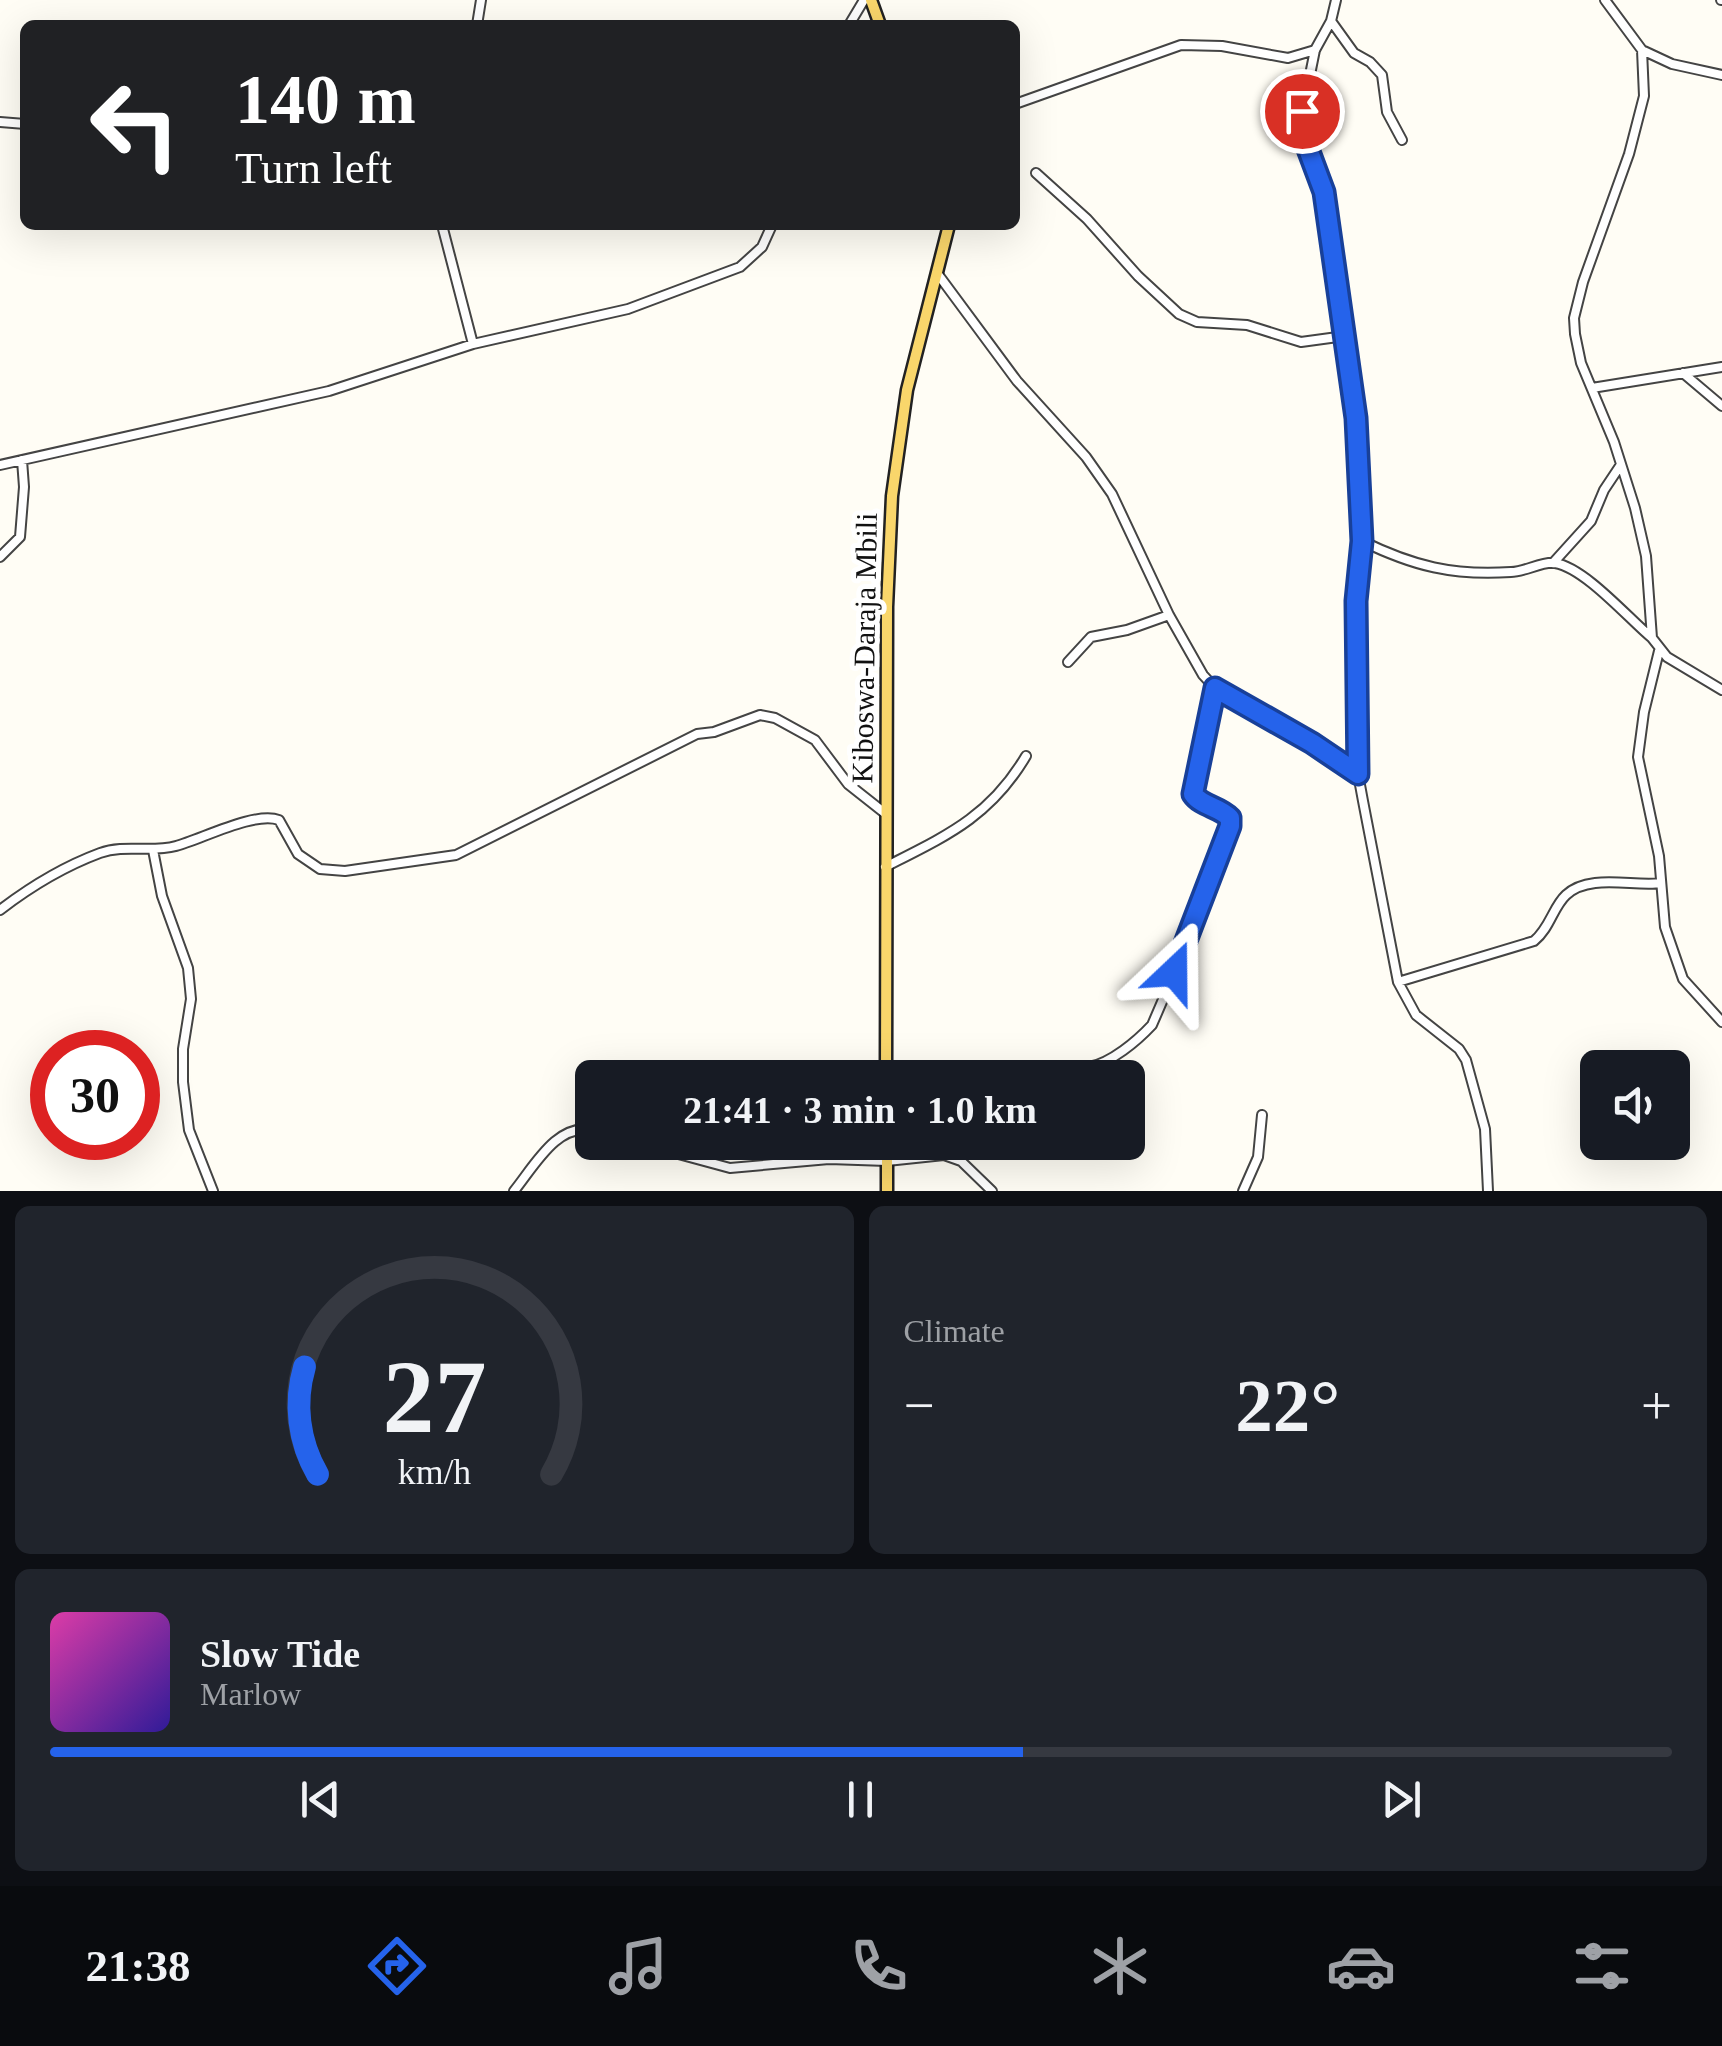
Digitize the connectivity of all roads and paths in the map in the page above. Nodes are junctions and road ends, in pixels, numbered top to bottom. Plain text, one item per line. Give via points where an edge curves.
1 (1336, 0) edge
2 (1605, 0) edge
3 (1331, 21) junction
4 (1315, 50) junction
5 (1642, 50) junction
6 (1722, 75) edge
7 (1020, 102) edge
8 (1402, 140) dead end
9 (1036, 173) dead end
10 (443, 230) edge
11 (769, 230) edge
12 (948, 230) edge
13 (938, 274) junction
14 (1345, 336) junction
15 (472, 344) junction
16 (1722, 367) edge
17 (1682, 373) junction
18 (1592, 388) junction
19 (1722, 406) edge
20 (22, 460) junction
21 (0, 465) edge
22 (1620, 466) junction
23 (1362, 541) junction
24 (0, 558) edge
25 (1553, 563) junction
26 (1650, 612) junction
27 (1169, 615) junction
28 (1632, 622) junction
29 (1652, 638) junction
30 (1659, 651) junction
31 (1068, 662) dead end
32 (1215, 688) junction
33 (1722, 690) edge
34 (1026, 756) dead end
35 (1358, 774) junction
36 (886, 814) junction
37 (152, 850) junction
38 (886, 867) junction
39 (1661, 883) junction
40 (0, 910) edge
41 (1398, 982) junction
42 (1722, 1022) edge
43 (886, 1060) edge
44 (1106, 1060) edge
45 (1262, 1115) dead end
46 (575, 1130) edge
47 (700, 1160) edge
48 (818, 1160) edge
49 (858, 1160) edge
50 (896, 1160) edge
51 (958, 1160) edge
52 (887, 1161) junction
53 (213, 1191) edge
54 (514, 1191) edge
55 (887, 1191) edge
56 (992, 1191) edge
57 (1243, 1191) edge
58 (1488, 1191) edge

1 - 3 street
2 - 5 street
3 - 4 street
3 - 8 street via 1382,75 1388,112
4 - 7 street via 1288,58 1180,45
4 - 14 street via 1300,124 1324,192
5 - 6 street
5 - 18 street via 1643,105 1574,318
9 - 14 street via 1179,314 1301,342
10 - 15 street
11 - 15 street via 754,257 725,274 628,309
12 - 13 main road, Kiboswa-Daraja Mbili
13 - 27 street via 1017,381 1101,478
13 - 36 main road, Kiboswa-Daraja Mbili via 907,390 892,496
14 - 23 street
15 - 20 street via 329,391
16 - 17 street
17 - 18 street
17 - 19 street
18 - 22 street
20 - 21 street
20 - 24 street via 20,537
22 - 25 street via 1591,520
22 - 26 street via 1646,556
23 - 25 street via 1410,564 1461,572 1517,572
23 - 35 street
25 - 28 street via 1576,573
26 - 28 street
26 - 29 street
27 - 31 street via 1090,637
27 - 32 street
28 - 29 street
29 - 30 street
30 - 33 street
30 - 39 street via 1638,757
32 - 35 street
32 - 44 street via 1193,794 1225,813 1230,826 1152,1025
34 - 38 street via 1001,794 977,814
35 - 41 street
36 - 37 street via 848,784 812,738 760,715 697,734 456,855 360,870 320,868 298,854 285,826 272,817
36 - 38 main road, Kiboswa-Daraja Mbili
37 - 40 street via 98,854
37 - 53 street via 188,968 183,1082 189,1130
38 - 43 main road, Kiboswa-Daraja Mbili
39 - 41 street via 1575,890 1534,941
39 - 42 street via 1676,964
41 - 58 street via 1416,1015 1466,1060 1485,1129
45 - 57 street via 1258,1157
46 - 54 street via 556,1140
47 - 48 street via 730,1168
49 - 52 street
50 - 52 street
51 - 56 street
52 - 55 main road

